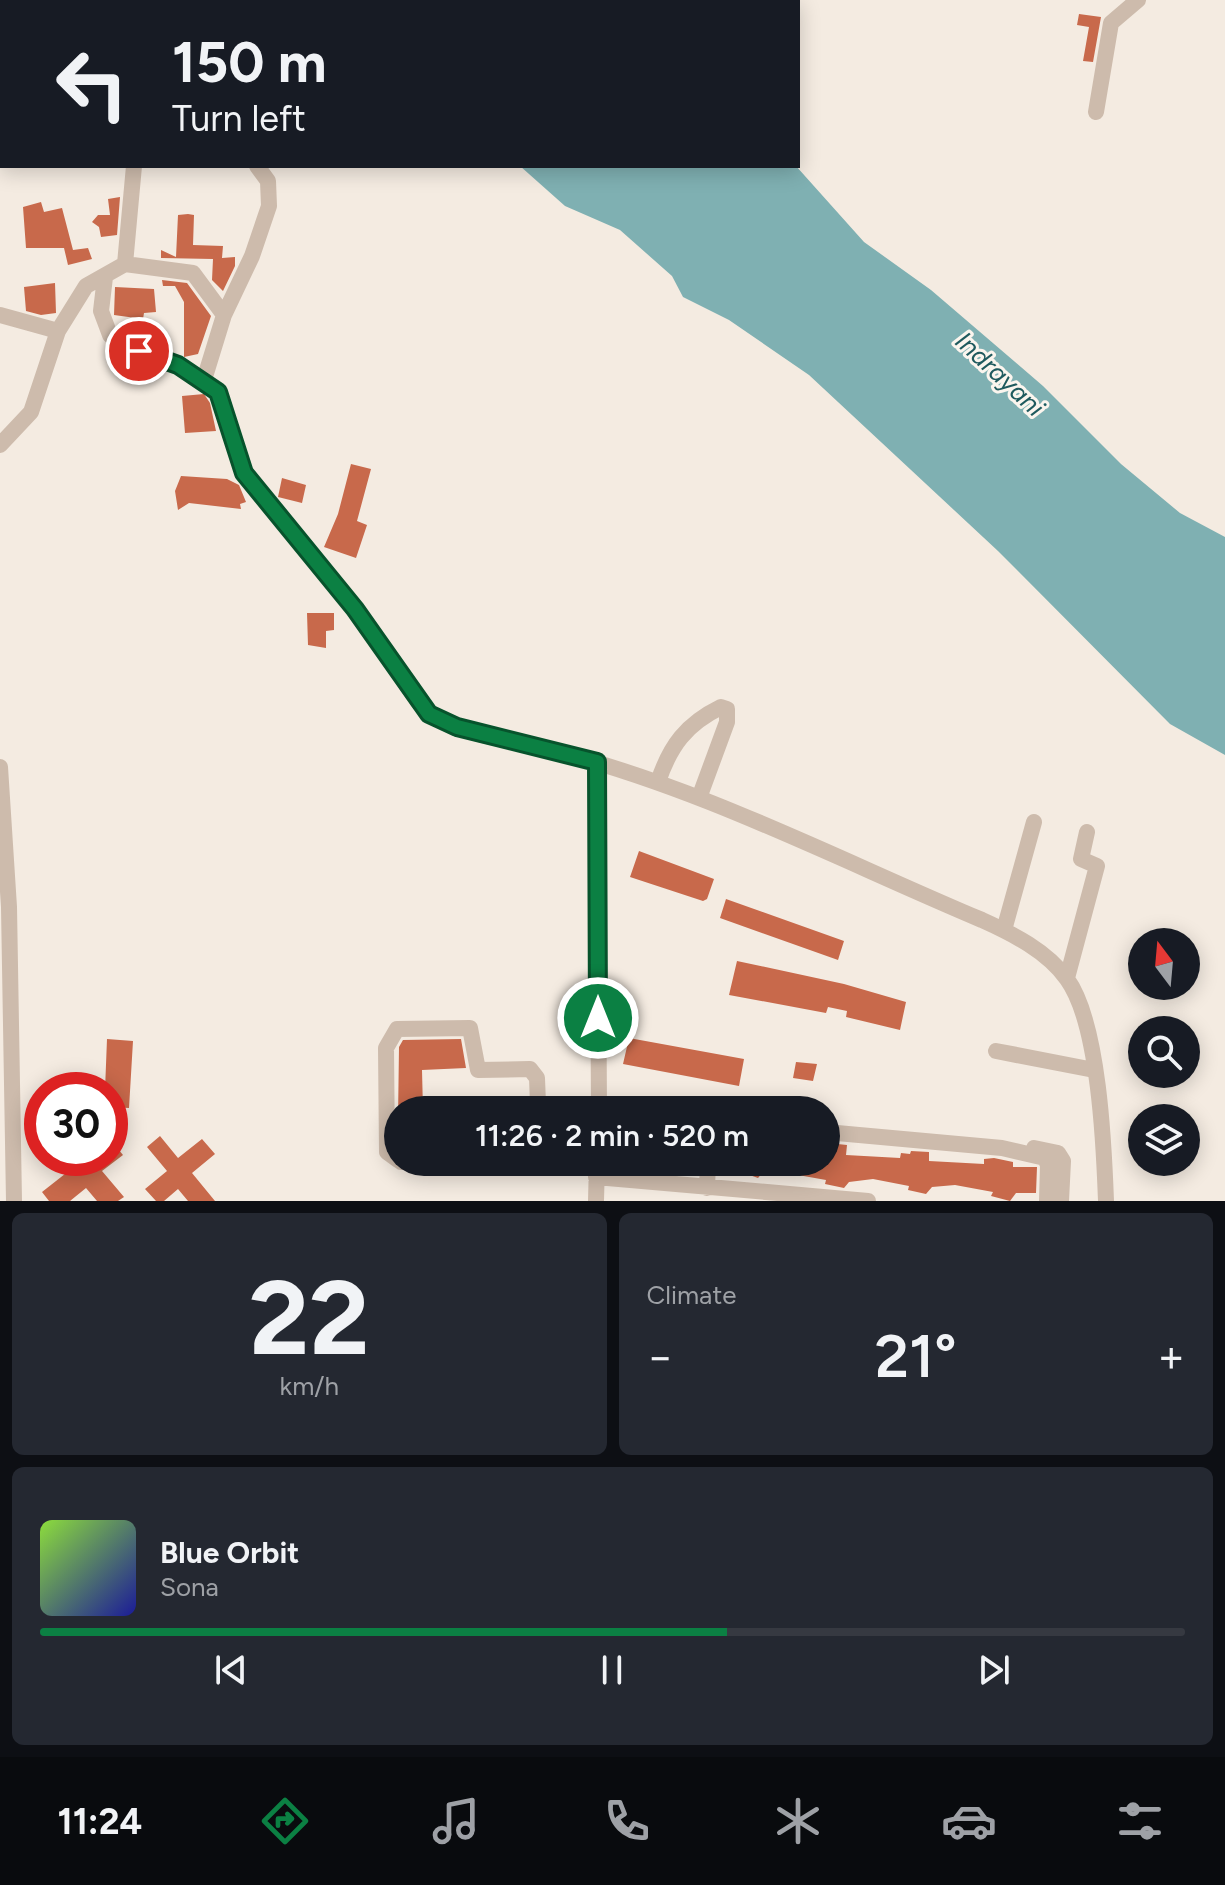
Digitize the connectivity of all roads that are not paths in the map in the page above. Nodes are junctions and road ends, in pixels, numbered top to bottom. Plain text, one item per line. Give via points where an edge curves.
1 (1138, 0) edge
2 (1096, 112) dead end
3 (134, 168) edge
4 (258, 168) edge
5 (125, 264) junction
6 (105, 277) junction
7 (0, 315) edge
8 (224, 315) junction
9 (58, 331) junction
10 (204, 380) junction
11 (0, 445) edge
12 (597, 762) junction
13 (0, 767) edge
14 (658, 782) junction
15 (699, 798) junction
16 (1034, 822) dead end
17 (1087, 832) dead end
18 (1004, 930) junction
19 (1067, 978) junction
20 (996, 1051) dead end
21 (1094, 1070) junction
22 (386, 1096) edge
23 (538, 1096) edge
24 (599, 1096) edge
25 (840, 1133) edge
26 (1002, 1148) junction
27 (597, 1176) edge
28 (638, 1176) edge
29 (707, 1176) edge
30 (707, 1188) junction
31 (14, 1201) edge
32 (596, 1201) edge
33 (868, 1201) edge
34 (1047, 1201) edge
35 (1061, 1201) edge
36 (1106, 1201) edge

1 - 2 street via 1111,23
3 - 5 street
4 - 8 street via 268,181 269,206
5 - 6 street
5 - 8 street via 193,273
6 - 9 street via 86,286
6 - 10 street via 101,311 110,335 123,347 155,354
7 - 9 street
8 - 10 street
9 - 11 street via 38,397
10 - 12 street via 218,392 244,473 355,609 429,714 457,727
12 - 14 street
12 - 24 street
13 - 31 street via 9,907
14 - 15 street
14 - 15 street via 674,744 702,717 727,709
15 - 18 street
16 - 18 street
17 - 19 street via 1081,859 1097,866
18 - 19 street
19 - 21 street via 1085,1015
20 - 21 street
21 - 36 street
22 - 23 street via 386,1048 397,1029 470,1028 478,1070 530,1069 537,1078
25 - 26 street
26 - 34 street via 1045,1158
26 - 35 street via 1058,1153 1063,1161
27 - 32 street
28 - 30 street
29 - 30 street
30 - 33 street

